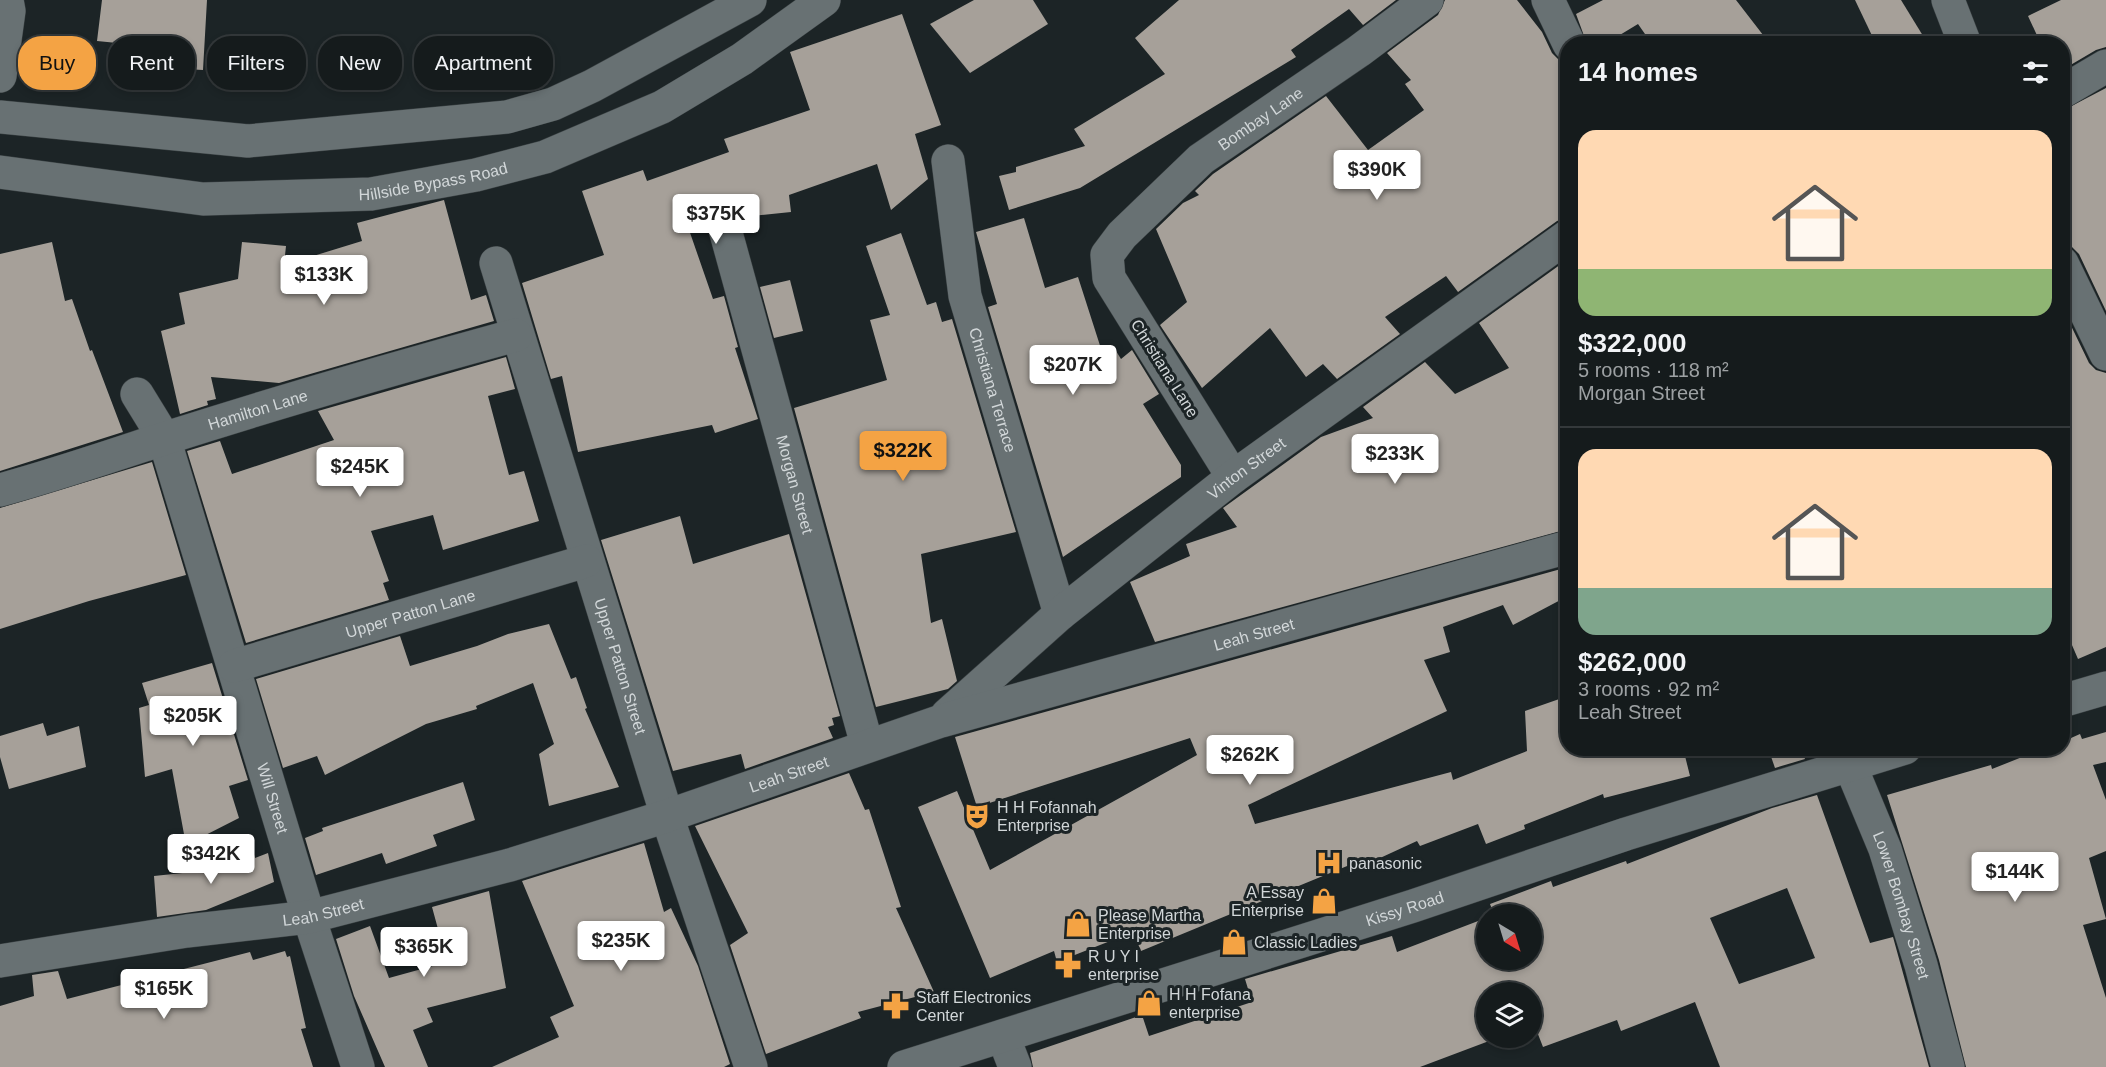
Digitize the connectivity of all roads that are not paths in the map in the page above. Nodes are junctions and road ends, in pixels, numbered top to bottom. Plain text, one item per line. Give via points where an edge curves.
1 (7, 0) edge
2 (750, 0) edge
3 (824, 0) edge
4 (1427, 0) edge
5 (1548, 0) edge
6 (1948, 0) edge
7 (1565, 36) edge
8 (1962, 36) edge
9 (2106, 66) edge
10 (0, 76) edge
11 (2070, 87) edge
12 (0, 117) edge
13 (948, 161) dead end
14 (0, 172) edge
15 (723, 222) dead end
16 (1560, 242) edge
17 (1107, 255) joint
18 (496, 263) dead end
19 (2070, 280) edge
20 (516, 335) junction
21 (2106, 354) edge
22 (137, 394) dead end
23 (164, 438) junction
24 (1233, 477) junction
25 (0, 490) edge
26 (1560, 549) edge
27 (586, 561) junction
28 (1060, 614) junction
29 (234, 666) junction
30 (2106, 688) edge
31 (2070, 699) edge
32 (941, 721) junction
33 (867, 745) junction
34 (1846, 757) edge
35 (667, 816) junction
36 (309, 917) junction
37 (0, 961) edge
38 (1003, 1036) junction
39 (358, 1067) edge
40 (751, 1067) edge
41 (904, 1067) edge
42 (1016, 1067) edge
43 (1948, 1067) edge

1 - 10 street via 9,11
2 - 12 street via 592,86 553,104 507,117 248,141
3 - 14 street, Hillside Bypass Road via 742,59 662,107 545,157 476,175 371,194 203,199
4 - 17 street, Bombay Lane via 1201,159 1122,235
5 - 7 street
6 - 8 street
9 - 11 street
13 - 28 street, Christiana Terrace via 965,296
15 - 33 street, Morgan Street
16 - 24 street, Vinton Street
17 - 24 street, Christiana Lane via 1108,278
18 - 20 street, Upper Patton Street
19 - 21 street
20 - 23 street, Hamilton Lane
20 - 27 street, Upper Patton Street
22 - 23 street, Will Street
23 - 25 street, Hamilton Lane
23 - 29 street, Will Street
24 - 28 street, Vinton Street
26 - 32 street, Leah Street
27 - 29 street, Upper Patton Lane
27 - 35 street, Upper Patton Street
28 - 32 street, Vinton Street
29 - 36 street, Will Street
30 - 31 street
32 - 33 street, Leah Street
33 - 35 street, Leah Street
34 - 38 street, Kissy Road via 1413,906
34 - 43 street, Lower Bombay Street via 1885,849 1922,965
35 - 36 street, Leah Street via 510,865
35 - 40 street, Upper Patton Street
36 - 37 street, Leah Street via 117,941
36 - 39 street, Will Street
38 - 41 street, Kissy Road
38 - 42 street

